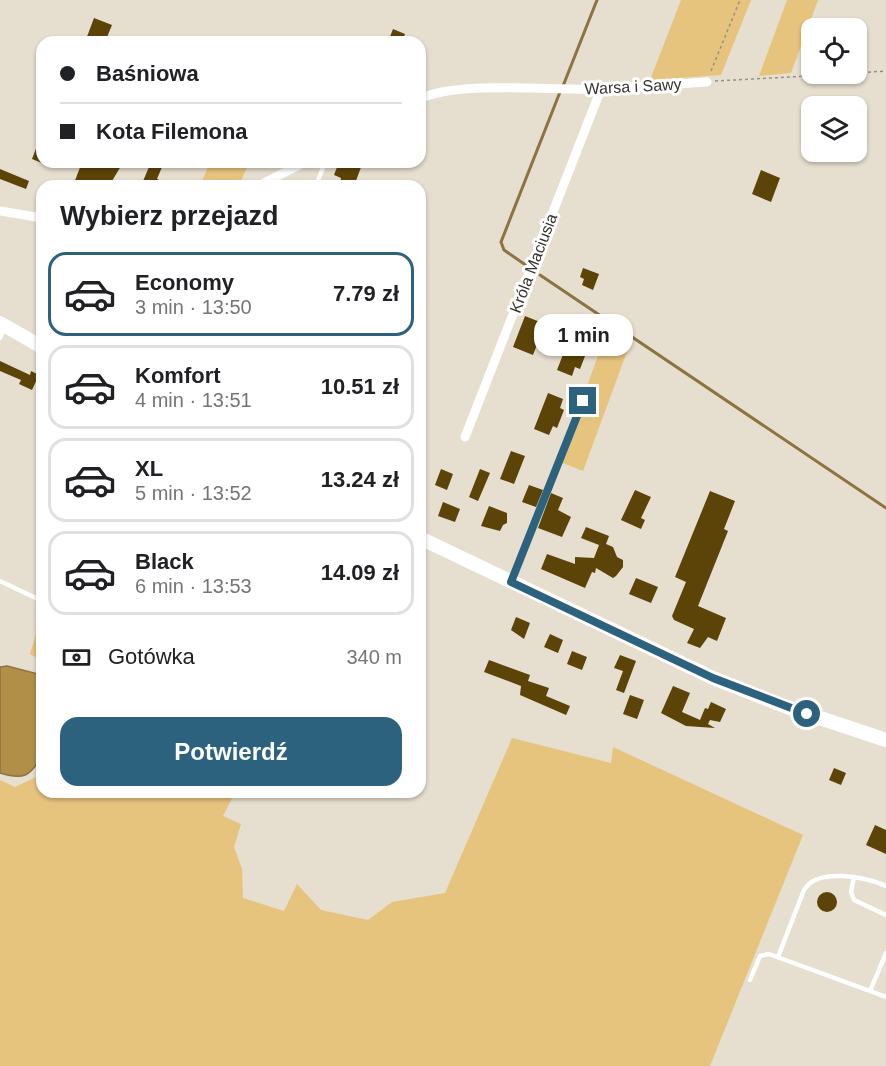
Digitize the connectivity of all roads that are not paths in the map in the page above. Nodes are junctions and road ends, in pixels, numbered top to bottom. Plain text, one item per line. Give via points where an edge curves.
1 (707, 82) road end
2 (601, 89) junction
3 (426, 96) edge
4 (293, 168) edge
5 (270, 180) edge
6 (0, 211) edge
7 (36, 217) edge
8 (2, 329) edge
9 (36, 344) edge
10 (583, 401) dead end
11 (465, 437) dead end
12 (426, 541) edge
13 (0, 581) edge
14 (511, 582) junction
15 (36, 598) edge
16 (886, 740) edge
17 (854, 877) junction
18 (886, 886) edge
19 (886, 915) edge
20 (886, 953) edge
21 (778, 957) junction
22 (750, 980) dead end
23 (870, 991) junction
24 (886, 998) edge

1 - 2 street, Warsa i Sawy
2 - 3 street, Warsa i Sawy via 466,90
2 - 11 street, Króla Maciusia
4 - 5 street
6 - 7 street
8 - 9 main road
10 - 14 lane
12 - 14 main road
13 - 15 lane
14 - 16 main road via 713,678
17 - 18 lane via 866,877
17 - 19 lane via 854,900
17 - 21 lane via 821,877 807,886
20 - 23 lane
21 - 22 lane via 760,957
21 - 23 lane
23 - 24 lane

